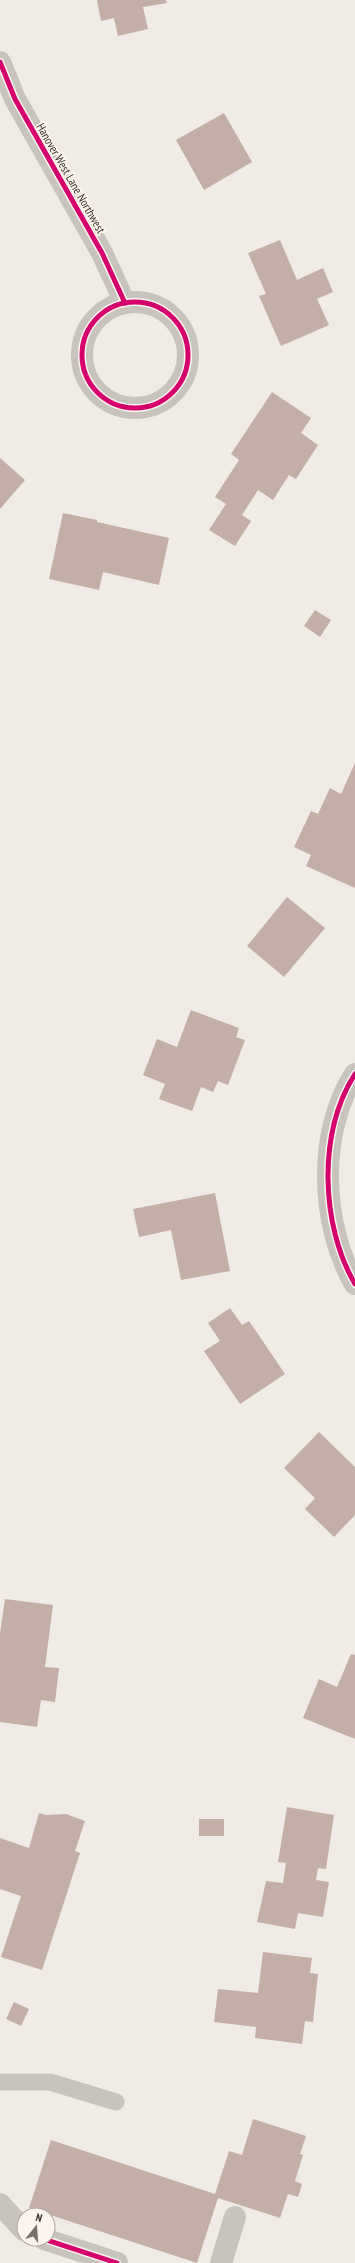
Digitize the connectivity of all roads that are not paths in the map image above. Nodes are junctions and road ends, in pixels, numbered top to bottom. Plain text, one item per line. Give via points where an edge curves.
1 (0, 62) edge
2 (125, 303) junction
3 (355, 1074) edge
4 (355, 1284) edge
5 (0, 2082) edge
6 (116, 2102) dead end
7 (0, 2204) edge
8 (235, 2217) dead end
9 (16, 2221) edge
10 (56, 2243) edge
11 (117, 2263) edge
12 (221, 2263) edge

1 - 2 street, Hanover West Lane Northwest via 15,99 102,253
2 - 2 street via 148,304 167,313 182,331 187,347 187,366 175,390 156,404 139,408 118,406 97,393 83,370 81,357 83,341 90,326 105,311
3 - 4 street via 339,1110 331,1140 328,1175 329,1207 345,1267
5 - 6 lane via 50,2082
7 - 9 street
8 - 12 street
10 - 11 street

